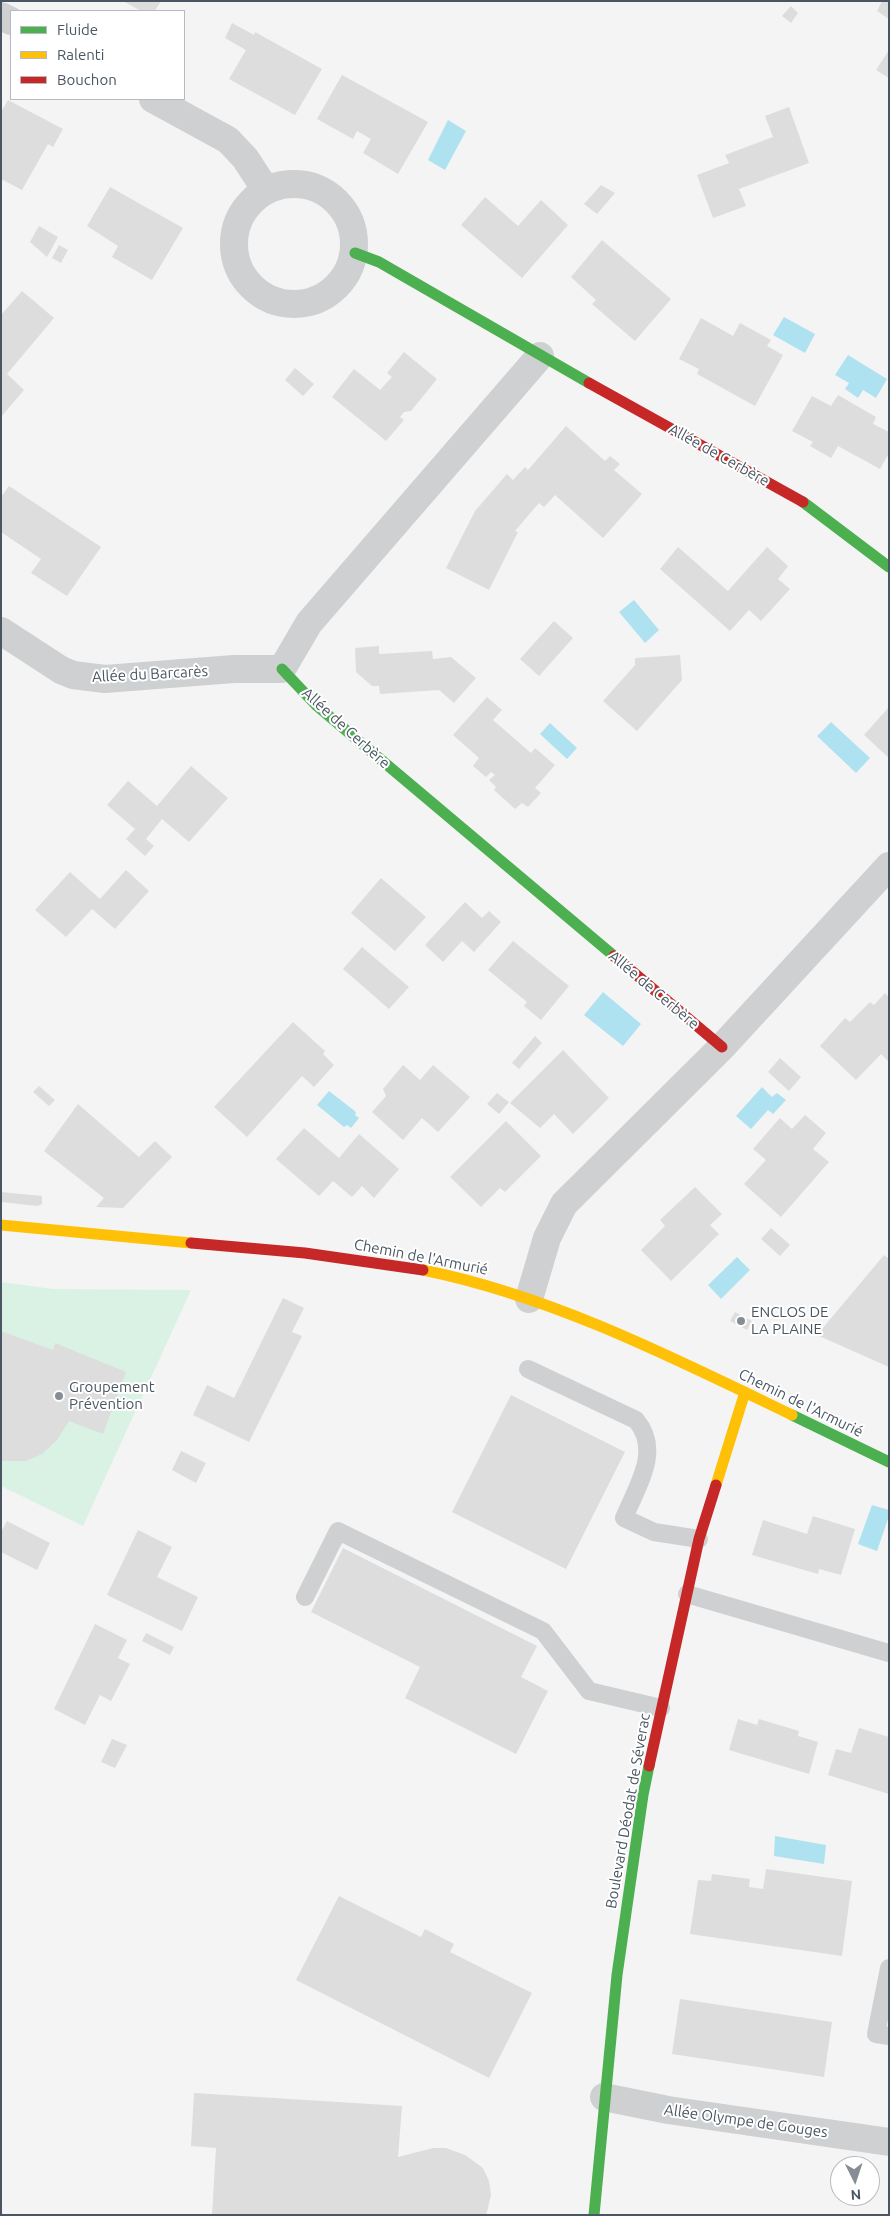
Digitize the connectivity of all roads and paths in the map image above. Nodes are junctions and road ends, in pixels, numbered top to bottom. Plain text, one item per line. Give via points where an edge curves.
1 (155, 100) edge
2 (266, 190) junction
3 (355, 253) junction
4 (540, 356) junction
5 (889, 567) edge
6 (1, 631) edge
7 (282, 668) junction
8 (889, 866) edge
9 (722, 1047) junction
10 (1, 1225) edge
11 (529, 1299) junction
12 (528, 1369) dead end
13 (744, 1392) junction
14 (889, 1462) edge
15 (699, 1540) junction
16 (687, 1594) junction
17 (305, 1597) dead end
18 (889, 1653) edge
19 (662, 1708) junction
20 (889, 1968) edge
21 (889, 2036) edge
22 (604, 2097) junction
23 (889, 2142) edge
24 (594, 2215) edge

1 - 2 street via 228,140 245,158
2 - 3 street via 287,183 309,185 330,195 345,211 351,224
2 - 3 street via 243,210 233,240 239,270 258,294 287,305 318,300 343,281
3 - 4 street, Allée de Cerbère via 379,262
4 - 5 street, Allée de Cerbère via 790,494
4 - 7 street via 309,623
6 - 7 street, Allée du Barcarès via 60,670 88,678
7 - 9 street, Allée de Cerbère via 316,705
8 - 9 street
9 - 11 street via 564,1204 547,1238
10 - 11 street, Chemin de l'Armurié via 295,1252 398,1265 473,1280
11 - 13 street, Chemin de l'Armurié via 613,1332
12 - 15 lane via 636,1420 645,1434 649,1452 624,1518 654,1532
13 - 14 street, Chemin de l'Armurié
13 - 15 street, Boulevard Déodat de Séverac
15 - 16 street, Boulevard Déodat de Séverac
16 - 18 lane
16 - 19 street, Boulevard Déodat de Séverac
17 - 19 lane via 338,1531 543,1631 589,1691
19 - 22 street, Boulevard Déodat de Séverac via 643,1795 628,1894
20 - 21 lane via 876,2034
22 - 23 street, Allée Olympe de Gouges via 668,2110
22 - 24 street, Boulevard Déodat de Séverac

